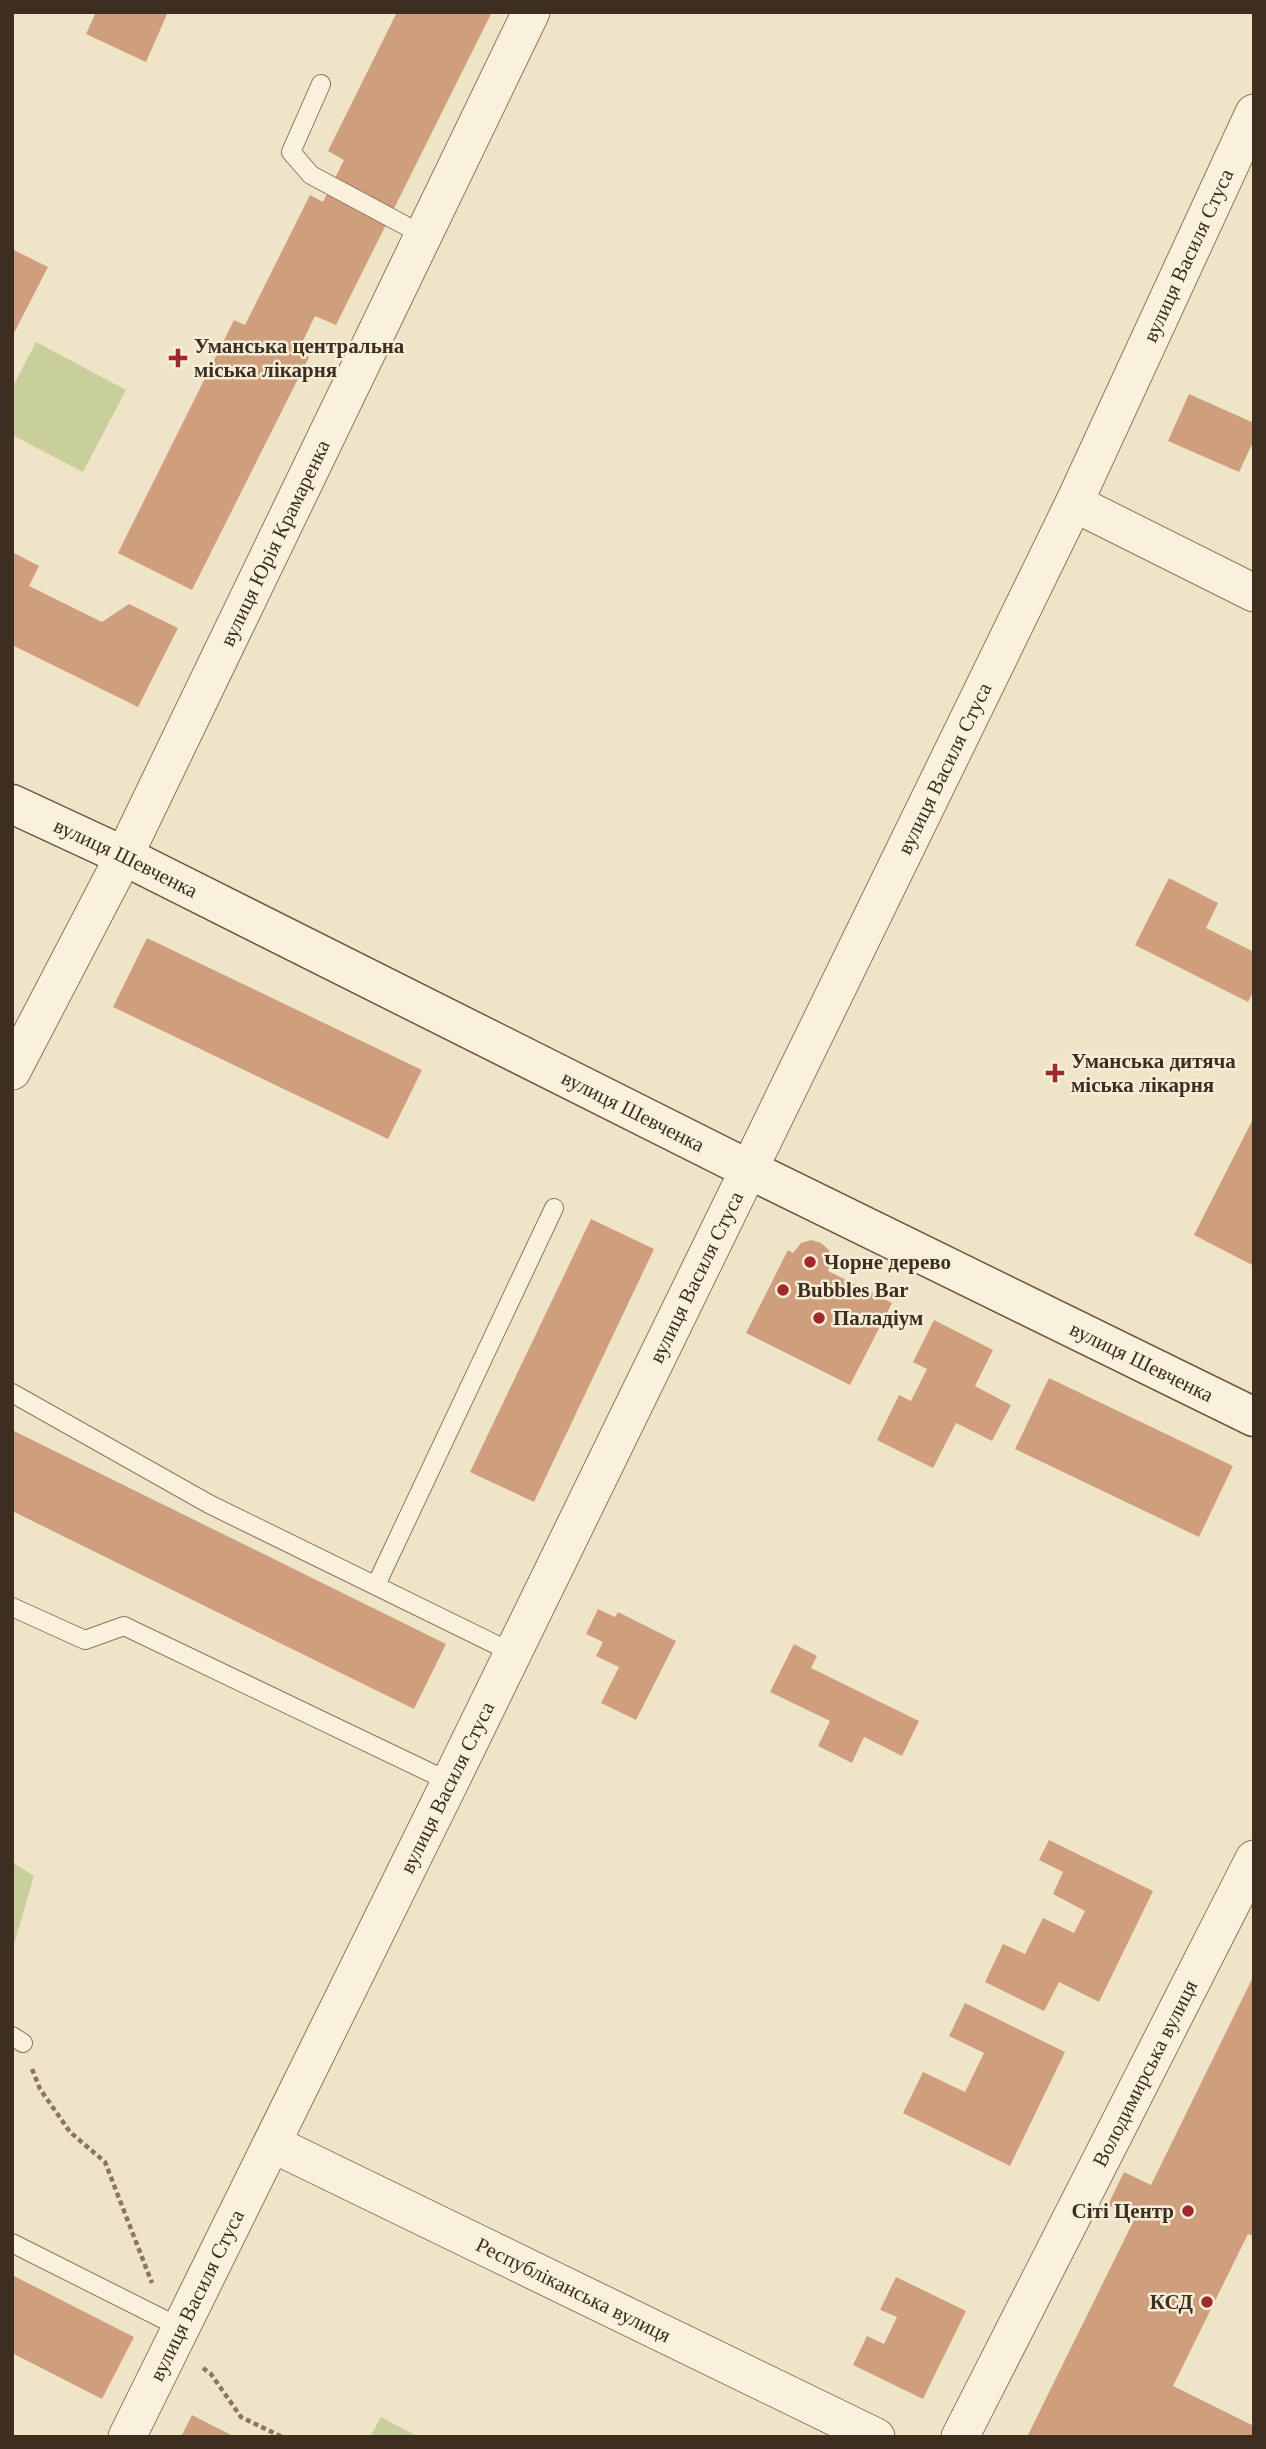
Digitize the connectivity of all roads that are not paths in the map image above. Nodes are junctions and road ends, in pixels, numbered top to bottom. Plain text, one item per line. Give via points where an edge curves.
1 (531, 12) edge
2 (321, 84) dead end
3 (1254, 113) edge
4 (423, 235) junction
5 (1074, 503) junction
6 (1254, 593) edge
7 (12, 804) edge
8 (124, 856) junction
9 (12, 1071) edge
10 (750, 1170) junction
11 (554, 1208) dead end
12 (12, 1392) edge
13 (1254, 1417) edge
14 (376, 1585) junction
15 (12, 1606) edge
16 (513, 1653) junction
17 (450, 1782) junction
18 (1254, 1859) edge
19 (273, 2144) junction
20 (12, 2243) edge
21 (170, 2331) junction
22 (127, 2437) edge
23 (876, 2437) edge
24 (960, 2437) edge

1 - 4 street, вулиця Юрія Крамаренка
2 - 4 lane via 291,152 311,175
3 - 5 street, вулиця Василя Стуса
4 - 8 street, вулиця Юрія Крамаренка
5 - 6 street
5 - 10 street, вулиця Василя Стуса
7 - 8 street, вулиця Шевченка
8 - 9 street, вулиця Юрія Крамаренка
8 - 10 street, вулиця Шевченка
10 - 13 street, вулиця Шевченка
10 - 16 street, вулиця Василя Стуса
11 - 14 lane
12 - 14 lane via 209,1504
14 - 16 lane
15 - 17 lane via 85,1640 124,1626
16 - 17 street, вулиця Василя Стуса
17 - 19 street, вулиця Василя Стуса
18 - 24 street, Володимирська вулиця
19 - 21 street, вулиця Василя Стуса
19 - 23 street, Республіканська вулиця
20 - 21 lane
21 - 22 street, вулиця Василя Стуса

